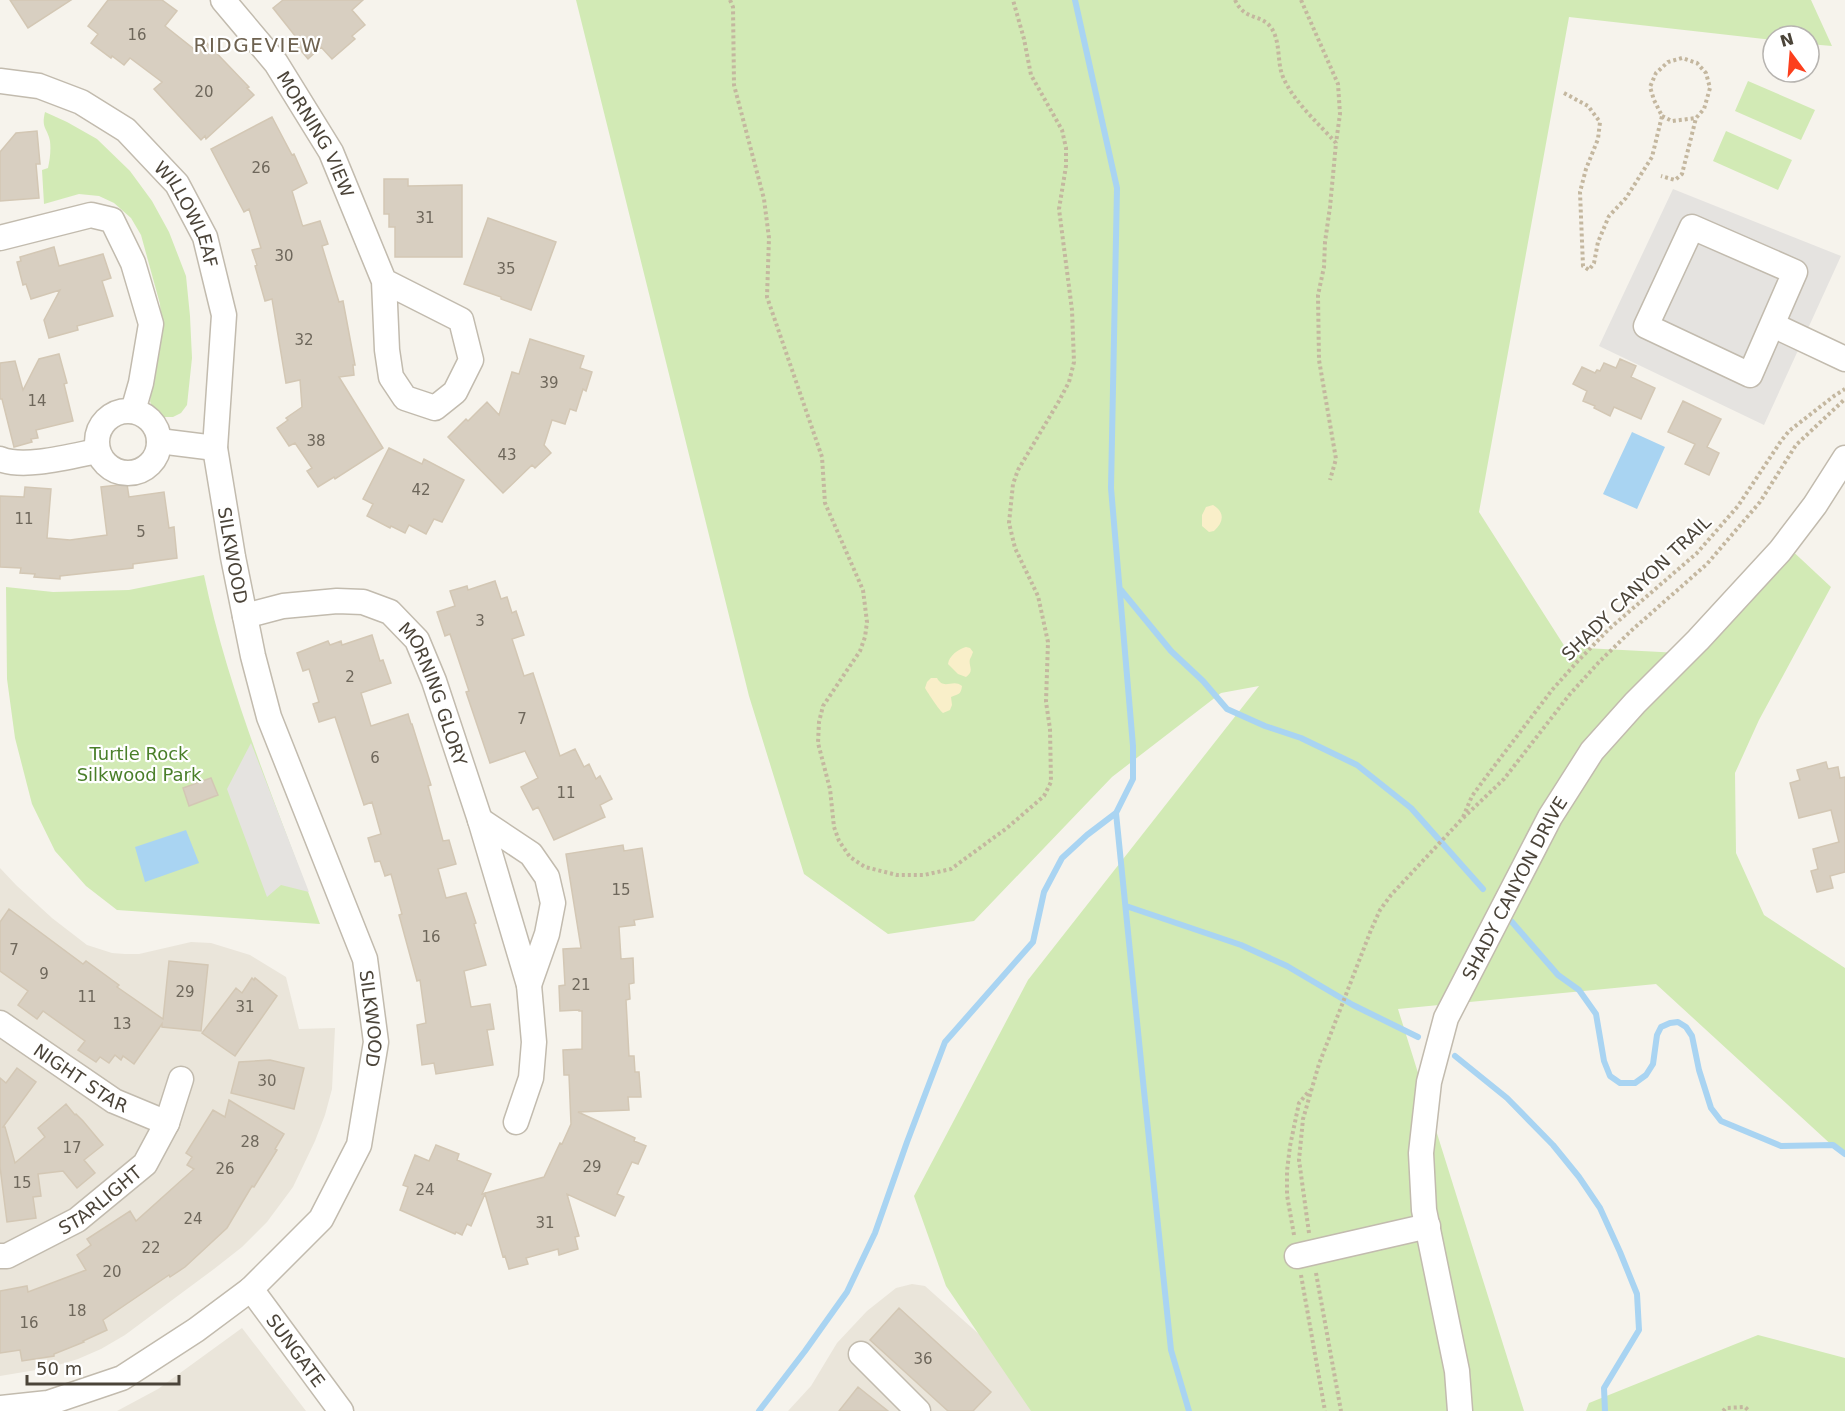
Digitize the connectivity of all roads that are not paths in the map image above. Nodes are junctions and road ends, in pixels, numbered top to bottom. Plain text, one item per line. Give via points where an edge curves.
1 (223, 0) edge
2 (0, 81) edge
3 (0, 238) edge
4 (384, 281) junction
5 (1773, 325) junction
6 (1845, 360) edge
7 (133, 411) junction
8 (159, 441) junction
9 (215, 448) junction
10 (98, 450) junction
11 (1845, 458) edge
12 (0, 459) edge
13 (245, 616) junction
14 (480, 820) junction
15 (529, 985) junction
16 (0, 1023) edge
17 (181, 1079) dead end
18 (516, 1122) dead end
19 (167, 1123) junction
20 (1428, 1227) junction
21 (0, 1256) edge
22 (1297, 1256) dead end
23 (251, 1289) junction
24 (861, 1354) dead end
25 (0, 1408) edge
26 (341, 1411) edge
27 (918, 1411) edge
28 (1460, 1411) edge

1 - 4 street, MORNING VIEW via 276,63 332,152
2 - 9 street, WILLOWLEAF via 39,86 81,102 126,130 177,184 205,237 224,315
3 - 7 street via 91,215 112,220 134,263 151,324
4 - 4 street, MORNING VIEW via 461,320 471,360 455,392 435,408 405,398 391,377
5 - 5 street via 1796,272 1692,227 1646,326 1750,375
5 - 6 street
7 - 8 street via 152,421
7 - 10 street via 113,414 104,421 96,440
8 - 9 street
8 - 10 street via 158,451 147,467 128,473 109,467
9 - 13 street, SILKWOOD
10 - 12 street via 11,464
11 - 20 street, SHADY CANYON DRIVE via 1780,551 1592,751 1550,817 1446,1018 1430,1082 1420,1153
13 - 14 street, MORNING GLORY via 283,606 337,601 363,602 390,612 417,640
13 - 23 street, SILKWOOD via 269,717 366,959 376,1042 359,1145 321,1220
14 - 15 street, MORNING GLORY
14 - 15 street, MORNING GLORY via 531,854 547,878 554,903
15 - 18 street, MORNING GLORY via 534,1042 531,1078
16 - 19 street, NIGHT STAR via 114,1101
17 - 19 street, STARLIGHT
19 - 21 street, STARLIGHT via 145,1164 77,1220
20 - 22 street
20 - 28 street, SHADY CANYON DRIVE via 1457,1371
23 - 25 street, SILKWOOD via 122,1378 48,1403
23 - 26 street, SUNGATE
24 - 27 street

